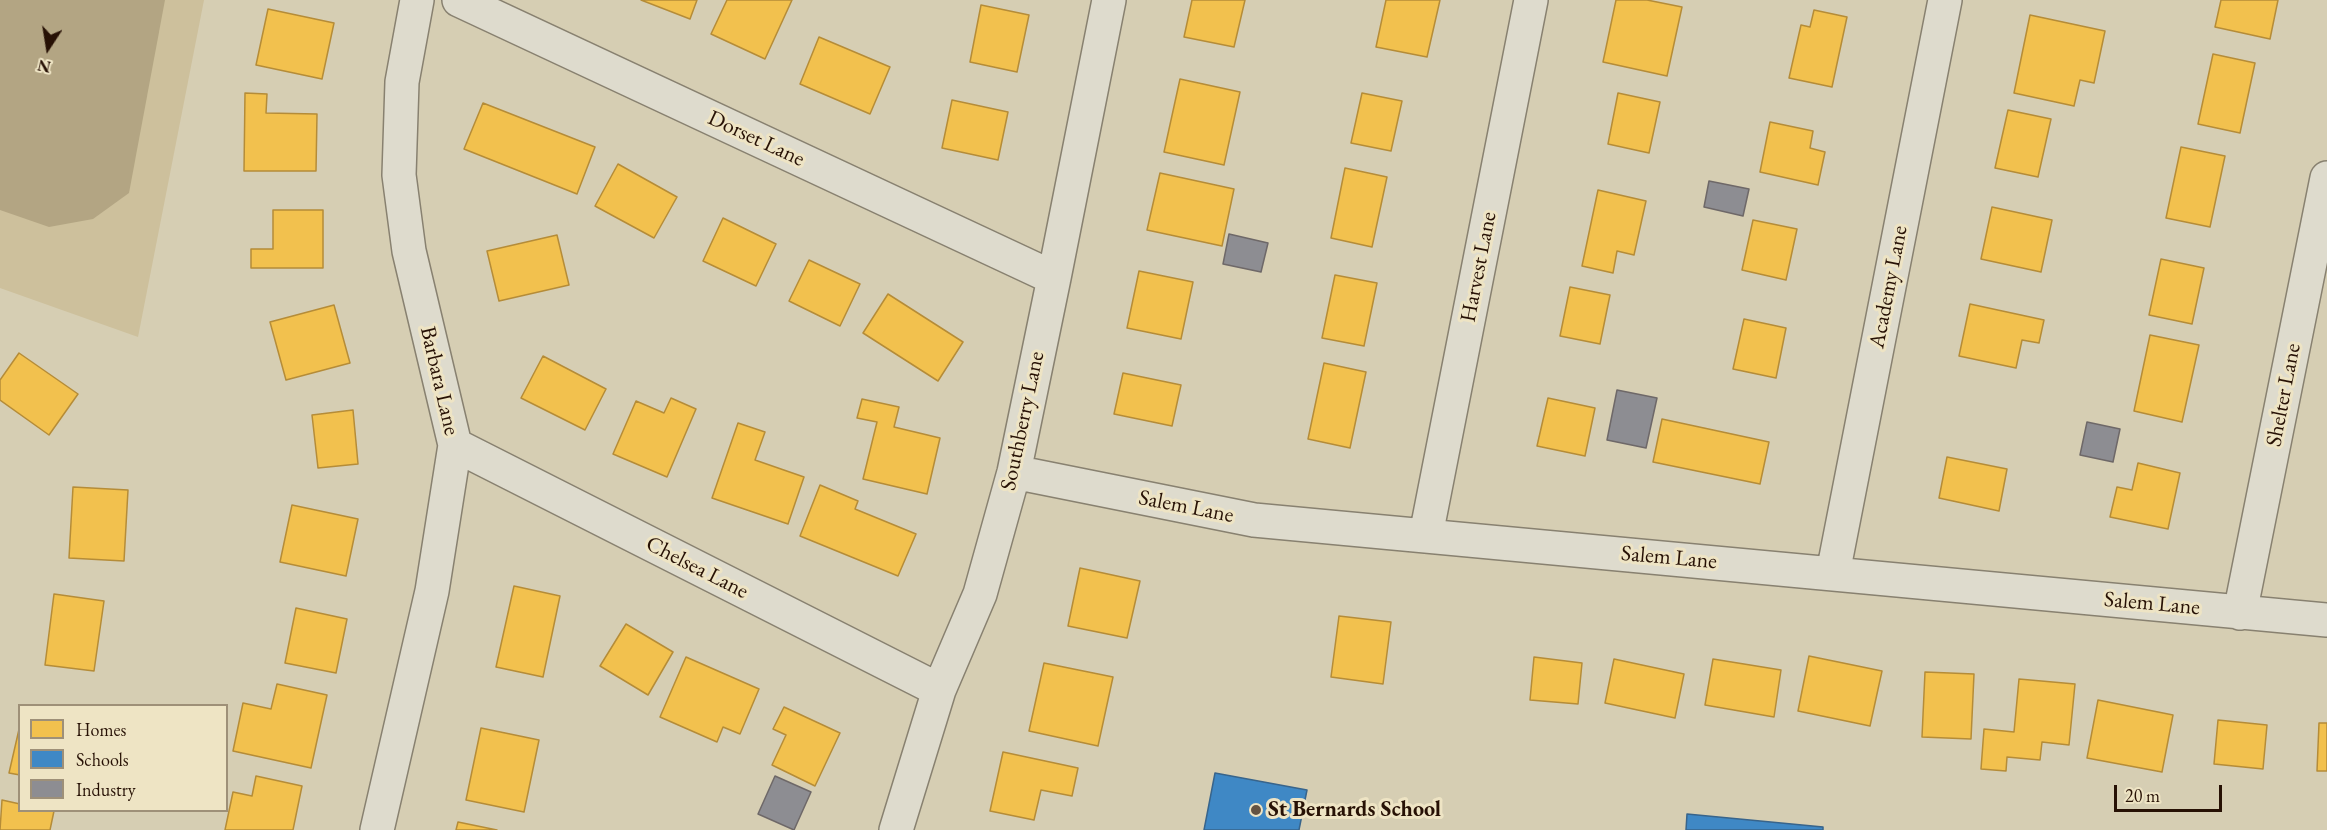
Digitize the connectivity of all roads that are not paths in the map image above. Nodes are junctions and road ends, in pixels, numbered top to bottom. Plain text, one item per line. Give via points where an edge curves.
1 (417, 0) edge
2 (459, 0) edge
3 (1108, 0) edge
4 (1531, 0) edge
5 (1945, 0) edge
6 (2327, 178) edge
7 (1054, 278) junction
8 (455, 445) junction
9 (1014, 472) junction
10 (1426, 534) junction
11 (1833, 573) junction
12 (2240, 613) junction
13 (2327, 620) edge
14 (939, 690) junction
15 (377, 830) edge
16 (896, 830) edge

1 - 8 street, Barbara Lane via 402,82 399,175 409,251
2 - 7 street, Dorset Lane
3 - 7 street, Southberry Lane
4 - 10 street, Harvest Lane
5 - 11 street, Academy Lane
6 - 12 street, Shelter Lane
7 - 9 street, Southberry Lane
8 - 14 street, Chelsea Lane
8 - 15 street, Barbara Lane via 432,591
9 - 10 street, Salem Lane via 1254,520
9 - 14 street, Southberry Lane via 980,594
10 - 11 street, Salem Lane
11 - 12 street, Salem Lane
12 - 13 street, Salem Lane
14 - 16 street, Southberry Lane

